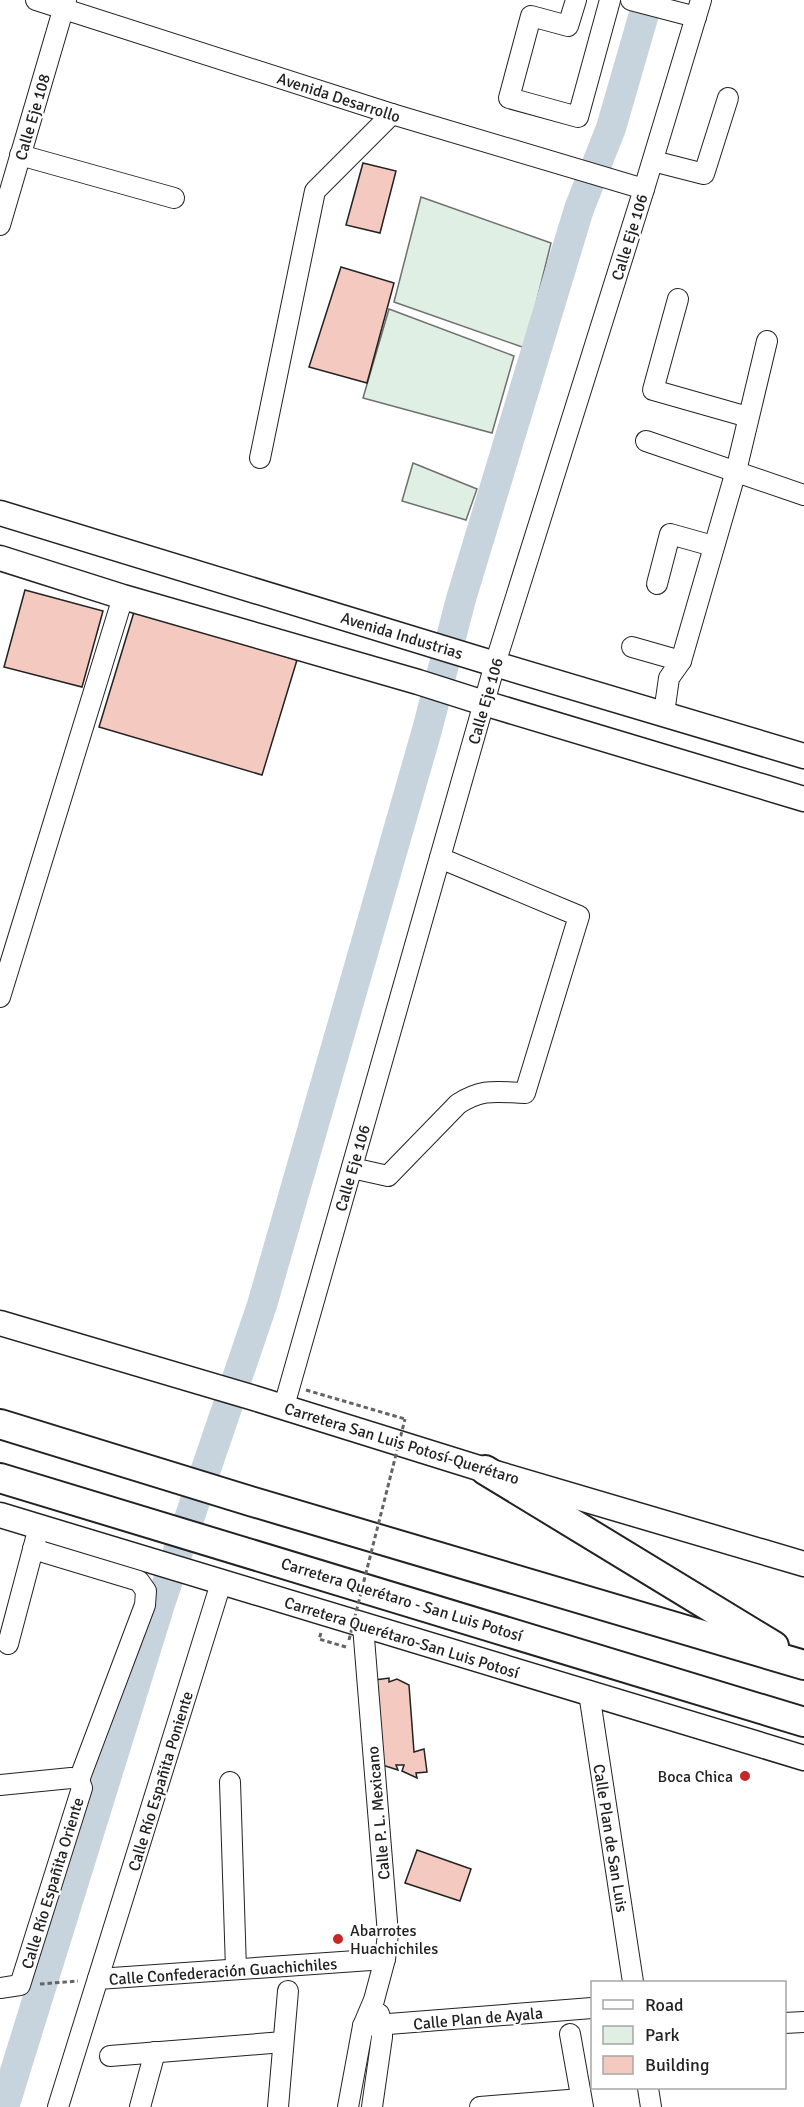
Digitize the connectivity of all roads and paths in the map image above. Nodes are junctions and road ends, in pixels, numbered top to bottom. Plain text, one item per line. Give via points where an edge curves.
1 (36, 0) edge
2 (576, 0) edge
3 (610, 0) edge
4 (636, 1) edge
5 (65, 4) edge
6 (698, 9) edge
7 (728, 98) dead end
8 (392, 114) junction
9 (20, 155) junction
10 (653, 161) junction
11 (644, 189) junction
12 (174, 198) dead end
13 (0, 225) edge
14 (678, 299) dead end
15 (767, 341) dead end
16 (748, 417) junction
17 (646, 441) dead end
18 (260, 458) dead end
19 (736, 471) junction
20 (804, 495) edge
21 (0, 513) edge
22 (713, 546) junction
23 (0, 558) edge
24 (657, 584) dead end
25 (123, 597) junction
26 (632, 647) dead end
27 (484, 661) junction
28 (681, 661) junction
29 (473, 700) junction
30 (664, 713) junction
31 (804, 756) edge
32 (804, 799) edge
33 (440, 858) junction
34 (0, 997) edge
35 (352, 1168) junction
36 (0, 1323) edge
37 (287, 1396) junction
38 (0, 1424) edge
39 (485, 1470) junction
40 (0, 1478) edge
41 (0, 1515) edge
42 (35, 1538) junction
43 (804, 1564) edge
44 (213, 1581) junction
45 (356, 1633) junction
46 (330, 1635) dead end
47 (340, 1638) dead end
48 (8, 1644) dead end
49 (365, 1653) junction
50 (804, 1665) edge
51 (589, 1693) junction
52 (804, 1722) edge
53 (804, 1758) edge
54 (80, 1780) junction
55 (230, 1782) dead end
56 (0, 1785) edge
57 (385, 1959) junction
58 (236, 1969) junction
59 (91, 1980) junction
60 (633, 1981) edge
61 (28, 1985) junction
62 (0, 1988) edge
63 (288, 1991) dead end
64 (374, 2000) junction
65 (591, 2008) edge
66 (804, 2022) edge
67 (786, 2023) edge
68 (382, 2025) junction
69 (363, 2026) junction
70 (570, 2034) dead end
71 (283, 2042) junction
72 (155, 2052) junction
73 (110, 2055) dead end
74 (648, 2089) edge
75 (582, 2103) edge
76 (58, 2107) edge
77 (140, 2107) edge
78 (278, 2107) edge
79 (348, 2107) edge
80 (372, 2107) edge
81 (480, 2107) edge
82 (651, 2107) edge

1 - 5 street, Avenida Desarrollo
2 - 3 street via 568,26 531,16 509,98 578,117
4 - 6 street via 665,9
5 - 8 street, Avenida Desarrollo
5 - 9 street, Calle Eje 108
6 - 10 street, Calle Eje 106
7 - 10 street via 704,174
8 - 11 street, Avenida Desarrollo
8 - 18 street via 315,191
9 - 12 street
9 - 13 street, Calle Eje 108
10 - 11 street, Calle Eje 106
11 - 27 street, Calle Eje 106
14 - 16 street via 653,390
15 - 16 street
16 - 19 street
17 - 19 street
19 - 20 street
19 - 22 street
21 - 27 main road, Avenida Industrias
22 - 24 street via 670,534
22 - 28 street
23 - 25 main road
25 - 29 main road
25 - 34 street
26 - 28 street
27 - 29 street, Calle Eje 106
27 - 30 main road, Avenida Industrias
28 - 30 street via 669,678
29 - 32 main road
29 - 33 street, Calle Eje 106
30 - 31 main road, Avenida Industrias
33 - 35 street, Calle Eje 106
33 - 35 street via 579,916 525,1093 484,1091 470,1096 388,1176
35 - 37 street, Calle Eje 106
36 - 37 main road, Carretera San Luis Potosí-Querétaro via 255,1398
37 - 39 main road, Carretera San Luis Potosí-Querétaro
37 - 45 path, bridge via 405,1419
38 - 50 highway
39 - 43 main road, Carretera San Luis Potosí-Querétaro
39 - 50 highway
40 - 52 highway, Carretera Querétaro - San Luis Potosí
41 - 42 main road, Carretera Querétaro-San Luis Potosí
42 - 44 main road, Carretera Querétaro-San Luis Potosí via 148,1559
42 - 48 street
42 - 54 street, Calle Río Españita Oriente via 139,1581 146,1591 145,1605
44 - 45 main road, Carretera Querétaro-San Luis Potosí
44 - 59 street, Calle Río Españita Poniente
45 - 47 path
45 - 49 street, Calle P. L. Mexicano
45 - 51 main road, Carretera Querétaro-San Luis Potosí
46 - 49 path via 321,1632 319,1639
49 - 57 street, Calle P. L. Mexicano via 388,1934
51 - 53 main road, Carretera Querétaro-San Luis Potosí
51 - 60 street, Calle Plan de San Luis
54 - 56 street
54 - 61 street, Calle Río Españita Oriente via 82,1788
55 - 58 street
57 - 58 street, Calle Confederación Guachichiles
57 - 64 street, Calle P. L. Mexicano
58 - 59 street, Calle Confederación Guachichiles
59 - 61 path
59 - 76 street, Calle Río Españita Poniente
61 - 62 street
63 - 71 street
64 - 68 street
64 - 69 street, Calle P. L. Mexicano
65 - 68 street, Calle Plan de Ayala
66 - 67 street
68 - 69 street, Calle Plan de Ayala
68 - 80 street
69 - 79 street, Calle P. L. Mexicano
70 - 75 street
71 - 72 street
71 - 78 street
72 - 73 street
72 - 77 street
74 - 82 street
75 - 81 street

